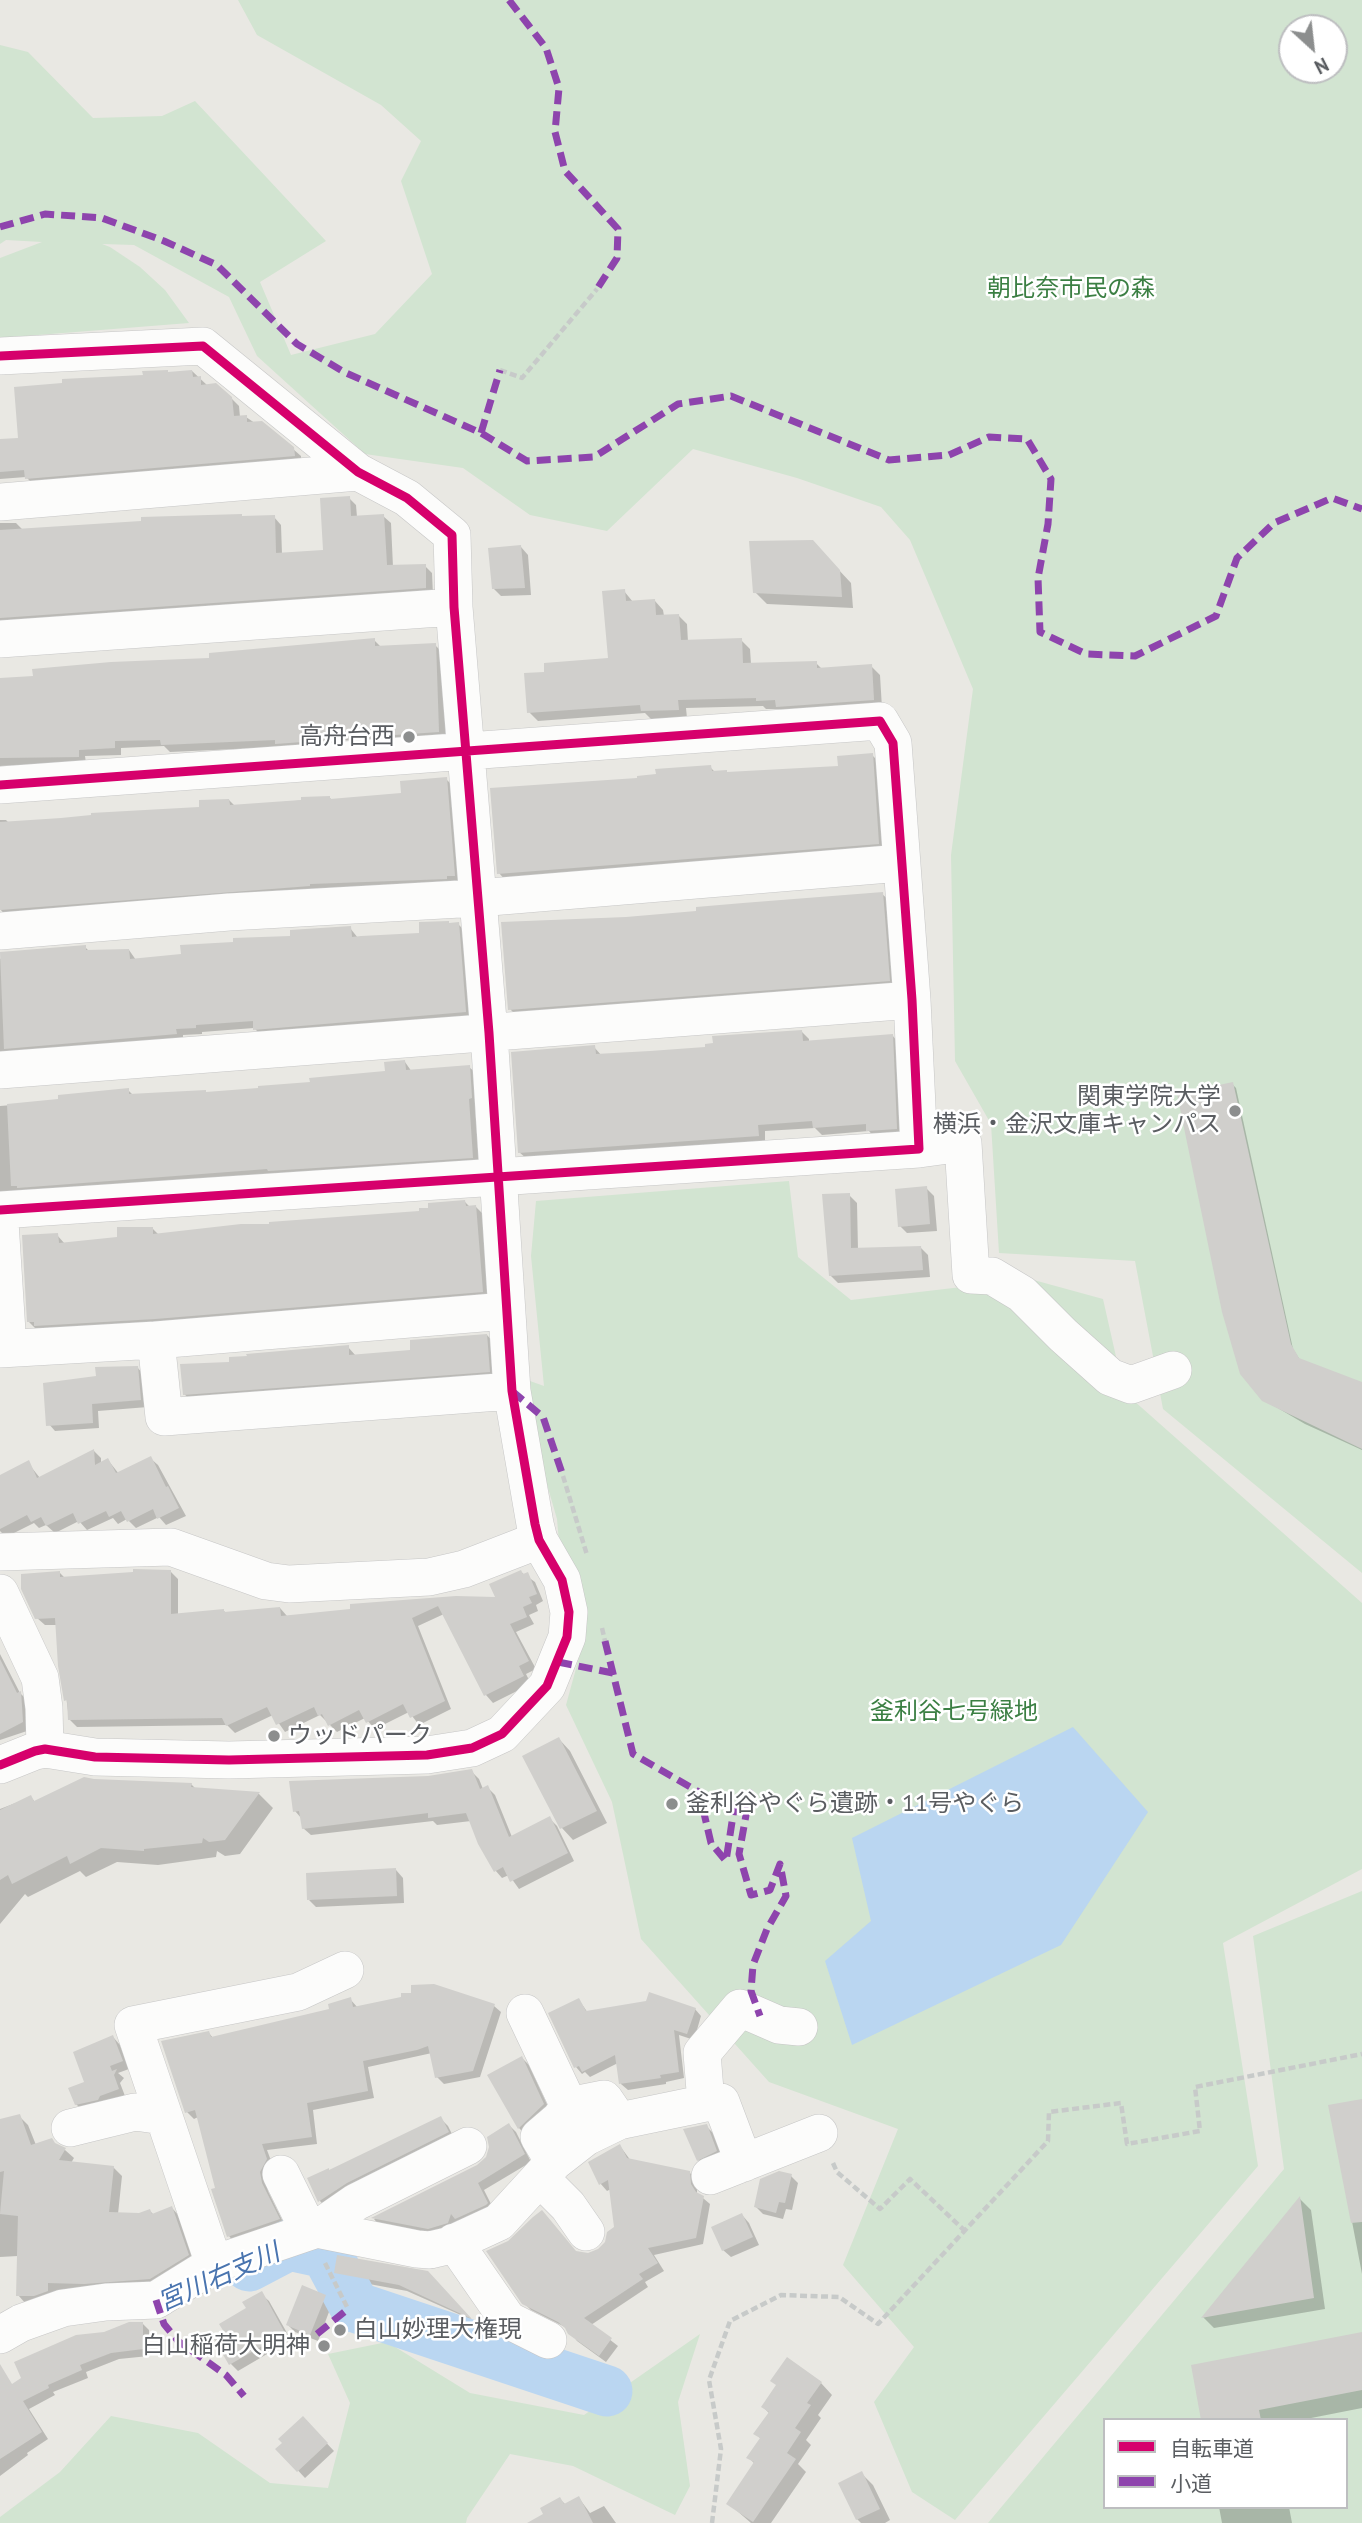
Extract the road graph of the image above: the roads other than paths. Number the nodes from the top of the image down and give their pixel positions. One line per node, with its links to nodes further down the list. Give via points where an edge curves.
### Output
1 (0, 356): 2 (street, via 203,346)
2 (358, 472): 3 (street); 4 (street, via 407,498 452,536)
3 (0, 502)
4 (454, 607): 5 (street); 6 (street)
5 (0, 639)
6 (466, 750): 7 (street); 8 (street, via 880,721 892,743); 9 (street)
7 (0, 785)
8 (901, 863): 9 (street); 11 (street)
9 (478, 898): 10 (street); 12 (street)
10 (0, 931)
11 (912, 1000): 12 (street); 14 (street)
12 (489, 1033): 13 (street); 15 (street)
13 (0, 1070)
14 (919, 1149): 15 (street); 21 (street, via 963,1143 971,1275 992,1276 1021,1294 1110,1377 1131,1385)
15 (498, 1175): 16 (street); 18 (street)
16 (0, 1210)
17 (0, 1222): 20 (street)
18 (506, 1311): 19 (street); 22 (street)
19 (156, 1340): 20 (street); 22 (street, via 164,1417)
20 (4, 1348)
21 (1173, 1370)
22 (512, 1391): 23 (street)
23 (540, 1540): 24 (street, via 429,1577 289,1584 266,1581 171,1547); 26 (street, via 562,1580 569,1612 567,1637 547,1686 527,1710 502,1734 472,1748 427,1755 229,1760 95,1757)
24 (0, 1552)
25 (0, 1593): 26 (street, via 40,1678)
26 (45, 1749): 27 (street)
27 (0, 1766)
28 (345, 1970): 33 (street, via 298,1992 133,2025)
29 (525, 2013): 32 (street)
30 (799, 2027): 31 (street, via 779,2025 740,2008 702,2053)
31 (706, 2104): 34 (street); 38 (street, via 721,2102)
32 (569, 2106): 34 (street, via 604,2099); 39 (street, via 539,2137)
33 (163, 2116): 35 (street, via 135,2112); 45 (street)
34 (619, 2121): 39 (street, via 586,2137)
35 (70, 2128)
36 (819, 2133): 38 (street)
37 (468, 2146): 42 (street)
38 (744, 2163): 41 (street)
39 (547, 2170): 43 (street); 44 (street, via 499,2222)
40 (281, 2174): 42 (street)
41 (710, 2176)
42 (313, 2230): 44 (street, via 430,2250); 45 (street)
43 (586, 2231)
44 (454, 2242): 47 (street, via 508,2320)
45 (214, 2264): 46 (street, via 156,2300 107,2302)
46 (7, 2319)
47 (548, 2340)

